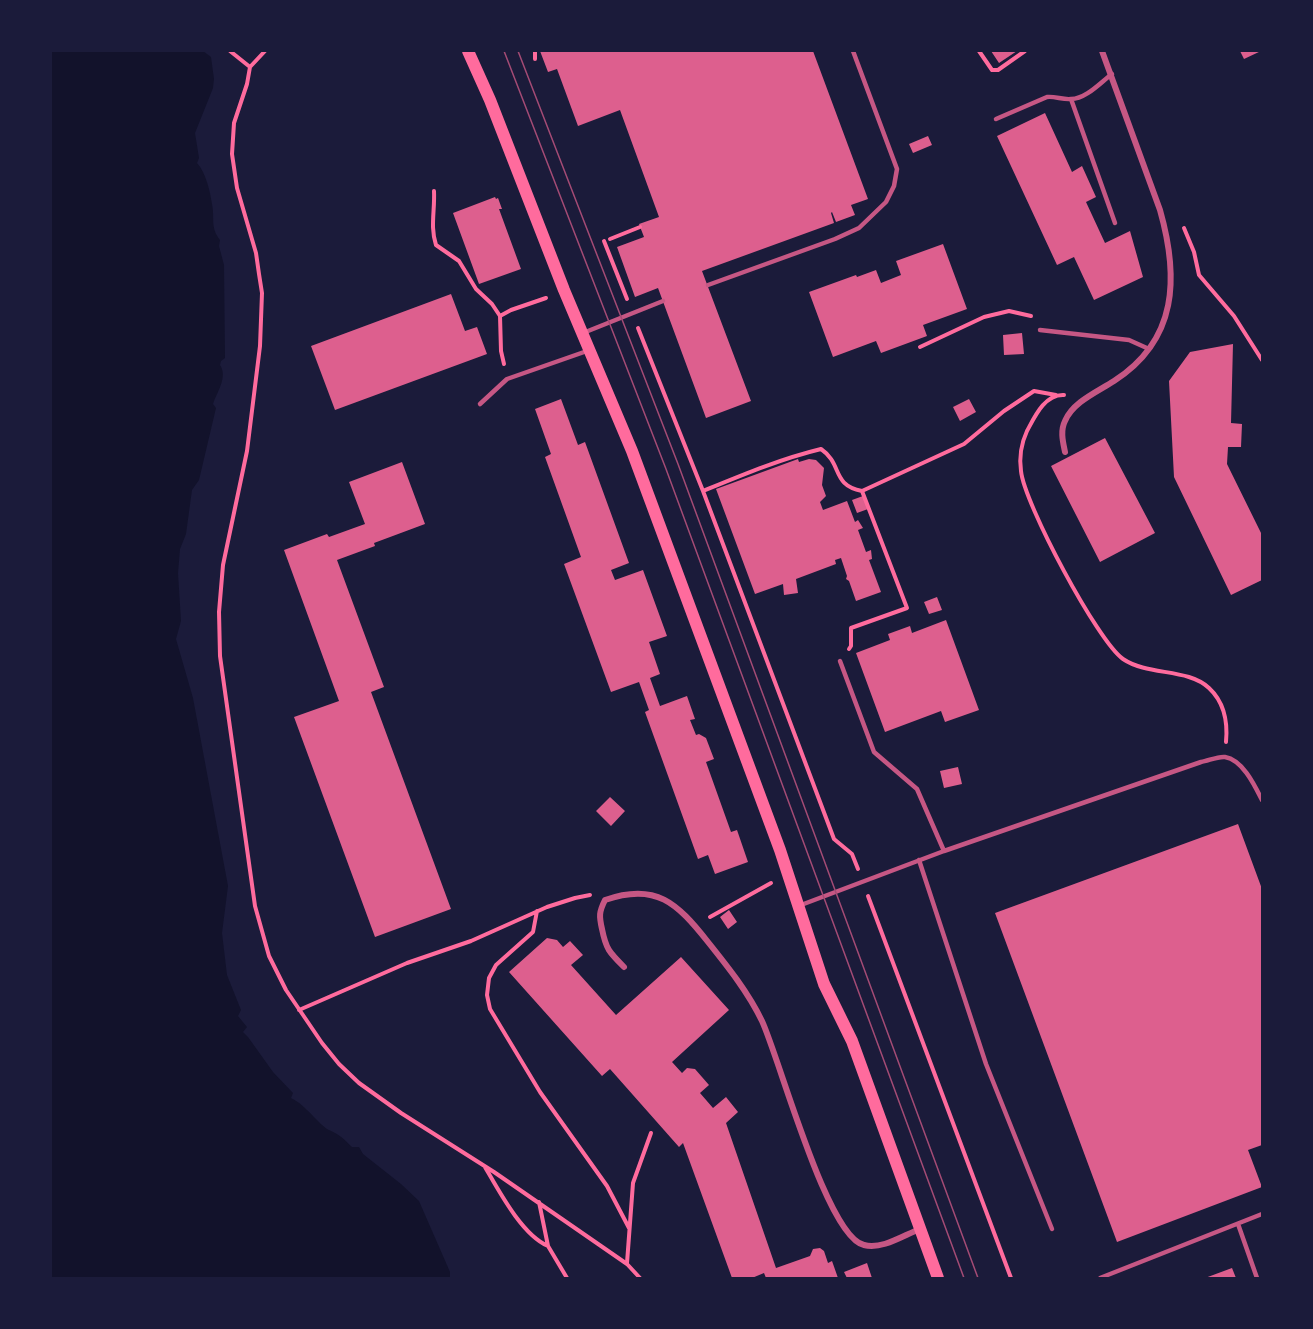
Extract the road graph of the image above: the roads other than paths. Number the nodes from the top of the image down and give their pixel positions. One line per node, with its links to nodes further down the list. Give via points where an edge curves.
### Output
1 (461, 51): 5 (main road)
2 (468, 51): 5 (main road)
3 (853, 51): 10 (lane, via 897,169 886,202 859,228)
4 (1102, 51): 6 (street)
5 (477, 71): 13 (main road)
6 (1112, 74): 7 (lane, via 1084,95); 15 (street, via 1160,210 1170,257 1168,305)
7 (1071, 99): 8 (lane, via 1047,97); 9 (lane)
8 (996, 119)
9 (1115, 223)
10 (708, 285)
11 (663, 301): 13 (lane)
12 (1040, 330): 15 (lane, via 1129,340)
13 (583, 333): 14 (main road)
14 (590, 350): 16 (lane, via 507,379); 22 (main road, via 632,451)
15 (1149, 350): 17 (street, via 1134,366 1074,407 1061,432)
16 (480, 404)
17 (1065, 452)
18 (840, 662): 20 (lane, via 874,752 917,789)
19 (1262, 800): 20 (lane, via 1238,764 1224,757)
20 (944, 850): 21 (lane)
21 (919, 860): 22 (lane); 27 (lane, via 986,1064)
22 (798, 906): 26 (main road, via 824,984 852,1041)
23 (624, 967): 26 (street, via 604,941 599,911 605,900 639,892 666,900 694,926 734,975 762,1020 832,1208 846,1232 864,1245 879,1245)
24 (1262, 1214): 25 (lane)
25 (1238, 1224): 29 (lane); 30 (lane)
26 (921, 1228): 28 (main road)
27 (1052, 1228)
28 (938, 1278)
29 (1100, 1278)
30 (1257, 1278)

